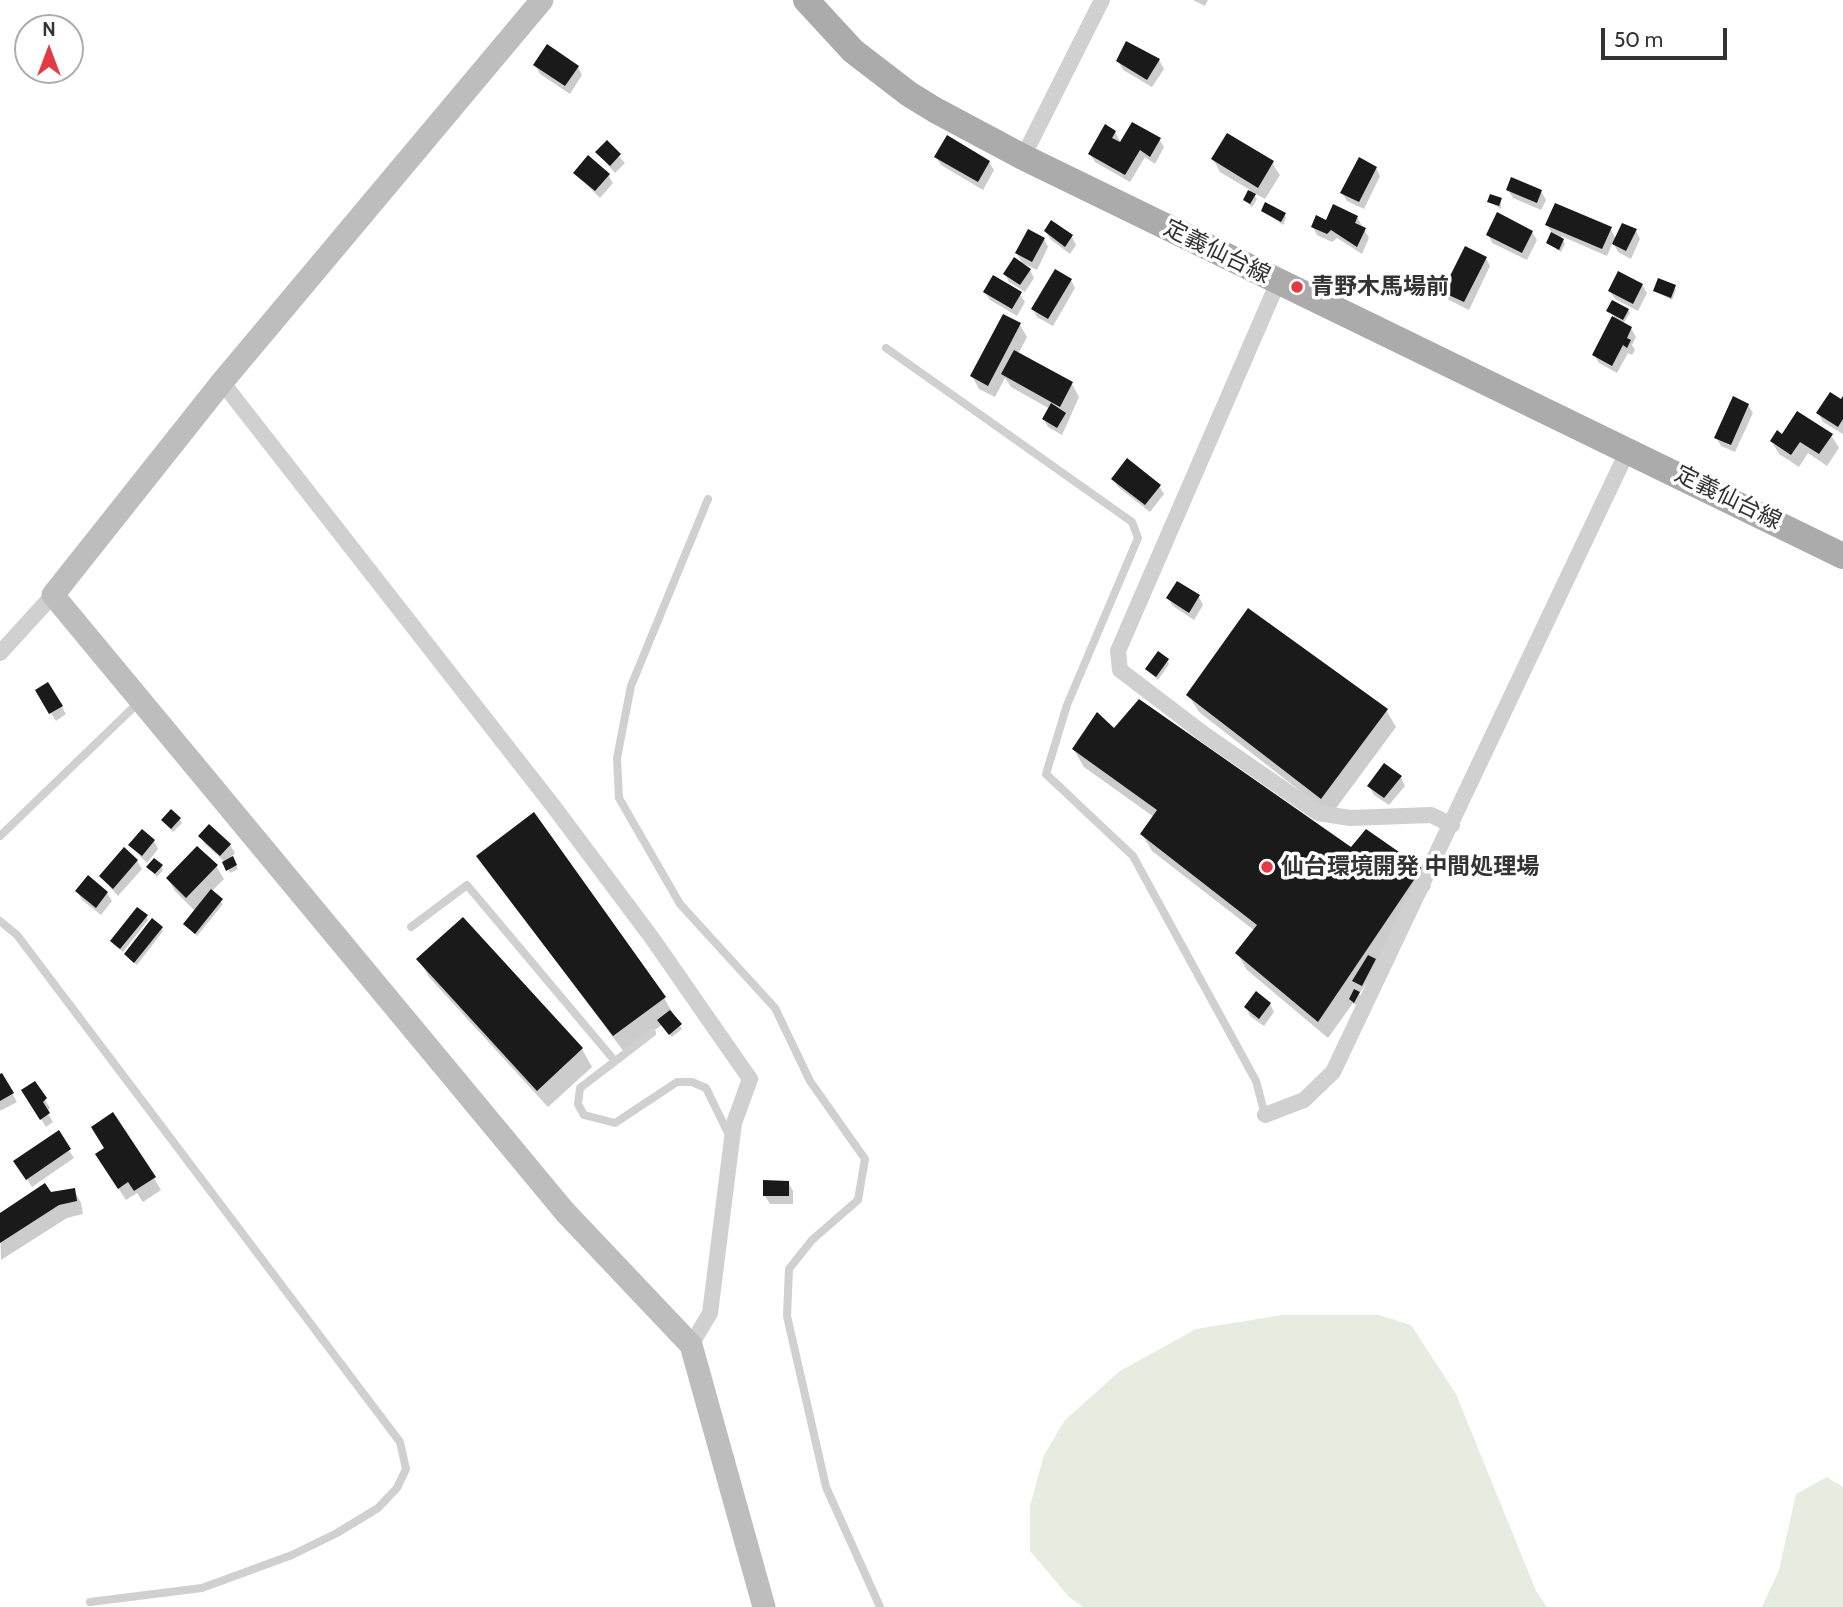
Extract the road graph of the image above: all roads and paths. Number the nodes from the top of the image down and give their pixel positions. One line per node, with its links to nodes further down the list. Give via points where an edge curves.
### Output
1 (542, 0): 7 (street)
2 (806, 0): 4 (main road, 定義仙台線, via 853,51 909,94)
3 (1102, 0): 4 (street)
4 (1023, 157): 5 (main road, 定義仙台線)
5 (1278, 282): 8 (main road, 定義仙台線); 14 (street, via 1118,651 1121,670 1318,813 1350,818 1431,815)
6 (886, 348): 20 (lane, via 1132,522 1138,538 1067,705 1046,775 1133,856 1256,1081)
7 (222, 382): 11 (street); 21 (street, via 554,807 750,1079)
8 (1628, 450): 10 (main road, 定義仙台線); 14 (street)
9 (708, 499): 25 (lane, via 631,686 617,758 619,798 680,904 775,1008 810,1080 865,1159 858,1200 812,1240 789,1269 787,1316 826,1487)
10 (1843, 556)
11 (54, 595): 12 (street); 13 (street)
12 (0, 653)
13 (141, 700): 15 (lane); 22 (street, via 565,1212)
14 (1452, 825): 20 (street, via 1333,1072 1304,1100)
15 (0, 836)
16 (0, 921): 23 (lane, via 17,935 401,1442 406,1469 397,1488 378,1508 292,1555 202,1588)
17 (411, 927): 19 (lane, via 467,886)
18 (652, 1033): 19 (lane)
19 (614, 1060): 21 (lane, via 580,1088 578,1104 584,1115 615,1123 677,1082 692,1082 706,1088)
20 (1265, 1115)
21 (731, 1140): 22 (street, via 710,1313)
22 (691, 1345): 24 (street)
23 (90, 1602)
24 (764, 1607)
25 (880, 1607)

